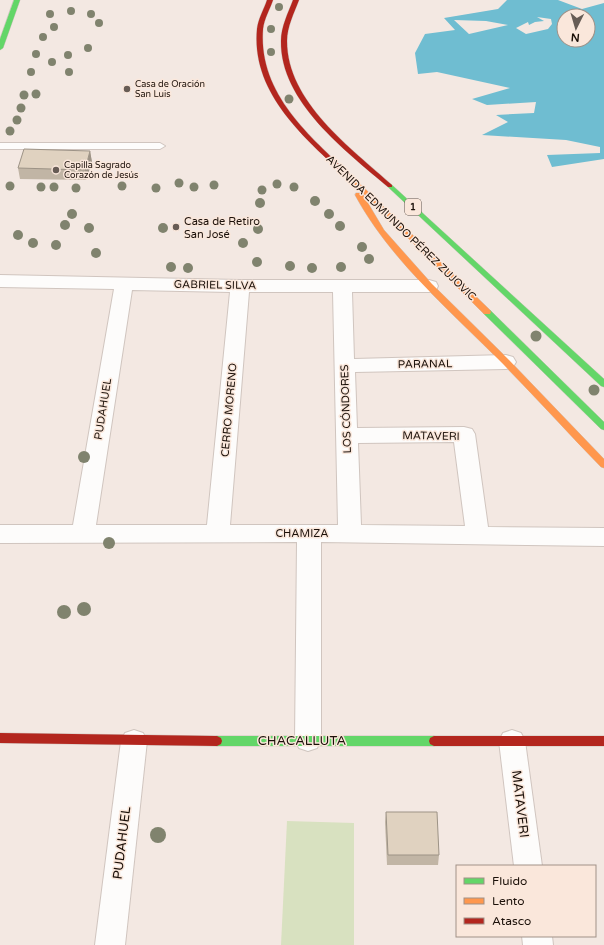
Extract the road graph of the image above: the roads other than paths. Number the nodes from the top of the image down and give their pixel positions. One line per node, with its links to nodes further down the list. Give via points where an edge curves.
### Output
1 (17, 0): 4 (main road)
2 (270, 0): 7 (main road, AVENIDA EDMUNDO PÉREZ ZUJOVIC / 1, via 259,39 261,63 269,86 299,128)
3 (296, 0): 15 (main road, AVENIDA EDMUNDO PÉREZ ZUJOVIC / 1, via 285,26 283,53 296,90 313,112)
4 (0, 48)
5 (0, 146): 6 (lane)
6 (160, 146)
7 (352, 179): 12 (main road, AVENIDA EDMUNDO PÉREZ ZUJOVIC, via 363,206 377,228); 16 (main road, AVENIDA EDMUNDO PÉREZ ZUJOVIC / 1)
8 (0, 282): 9 (street, GABRIEL SILVA)
9 (124, 283): 10 (street, GABRIEL SILVA); 21 (street, PUDAHUEL)
10 (240, 286): 11 (street, GABRIEL SILVA); 22 (street, CERRO MORENO)
11 (342, 286): 12 (street, GABRIEL SILVA); 14 (street, LOS CÓNDORES)
12 (429, 286): 13 (main road, AVENIDA EDMUNDO PÉREZ ZUJOVIC)
13 (506, 362): 14 (street, PARANAL); 18 (main road, AVENIDA EDMUNDO PÉREZ ZUJOVIC)
14 (345, 366): 17 (street, LOS CÓNDORES)
15 (604, 384)
16 (604, 427)
17 (347, 436): 23 (street, LOS CÓNDORES); 24 (street, MATAVERI, via 464,434)
18 (604, 465)
19 (309, 533): 22 (street, CHAMIZA); 23 (street, CHAMIZA); 27 (street)
20 (0, 534): 21 (street, CHAMIZA)
21 (83, 534): 22 (street, CHAMIZA)
22 (218, 534)
23 (350, 534): 24 (street, CHAMIZA)
24 (478, 534): 25 (street, CHAMIZA)
25 (604, 537)
26 (0, 738): 28 (main road, CHACALLUTA)
27 (308, 740): 28 (main road, CHACALLUTA); 29 (main road, CHACALLUTA)
28 (134, 741): 32 (street, PUDAHUEL)
29 (512, 741): 30 (main road, CHACALLUTA); 31 (street, MATAVERI)
30 (604, 741)
31 (528, 865)
32 (110, 945)

